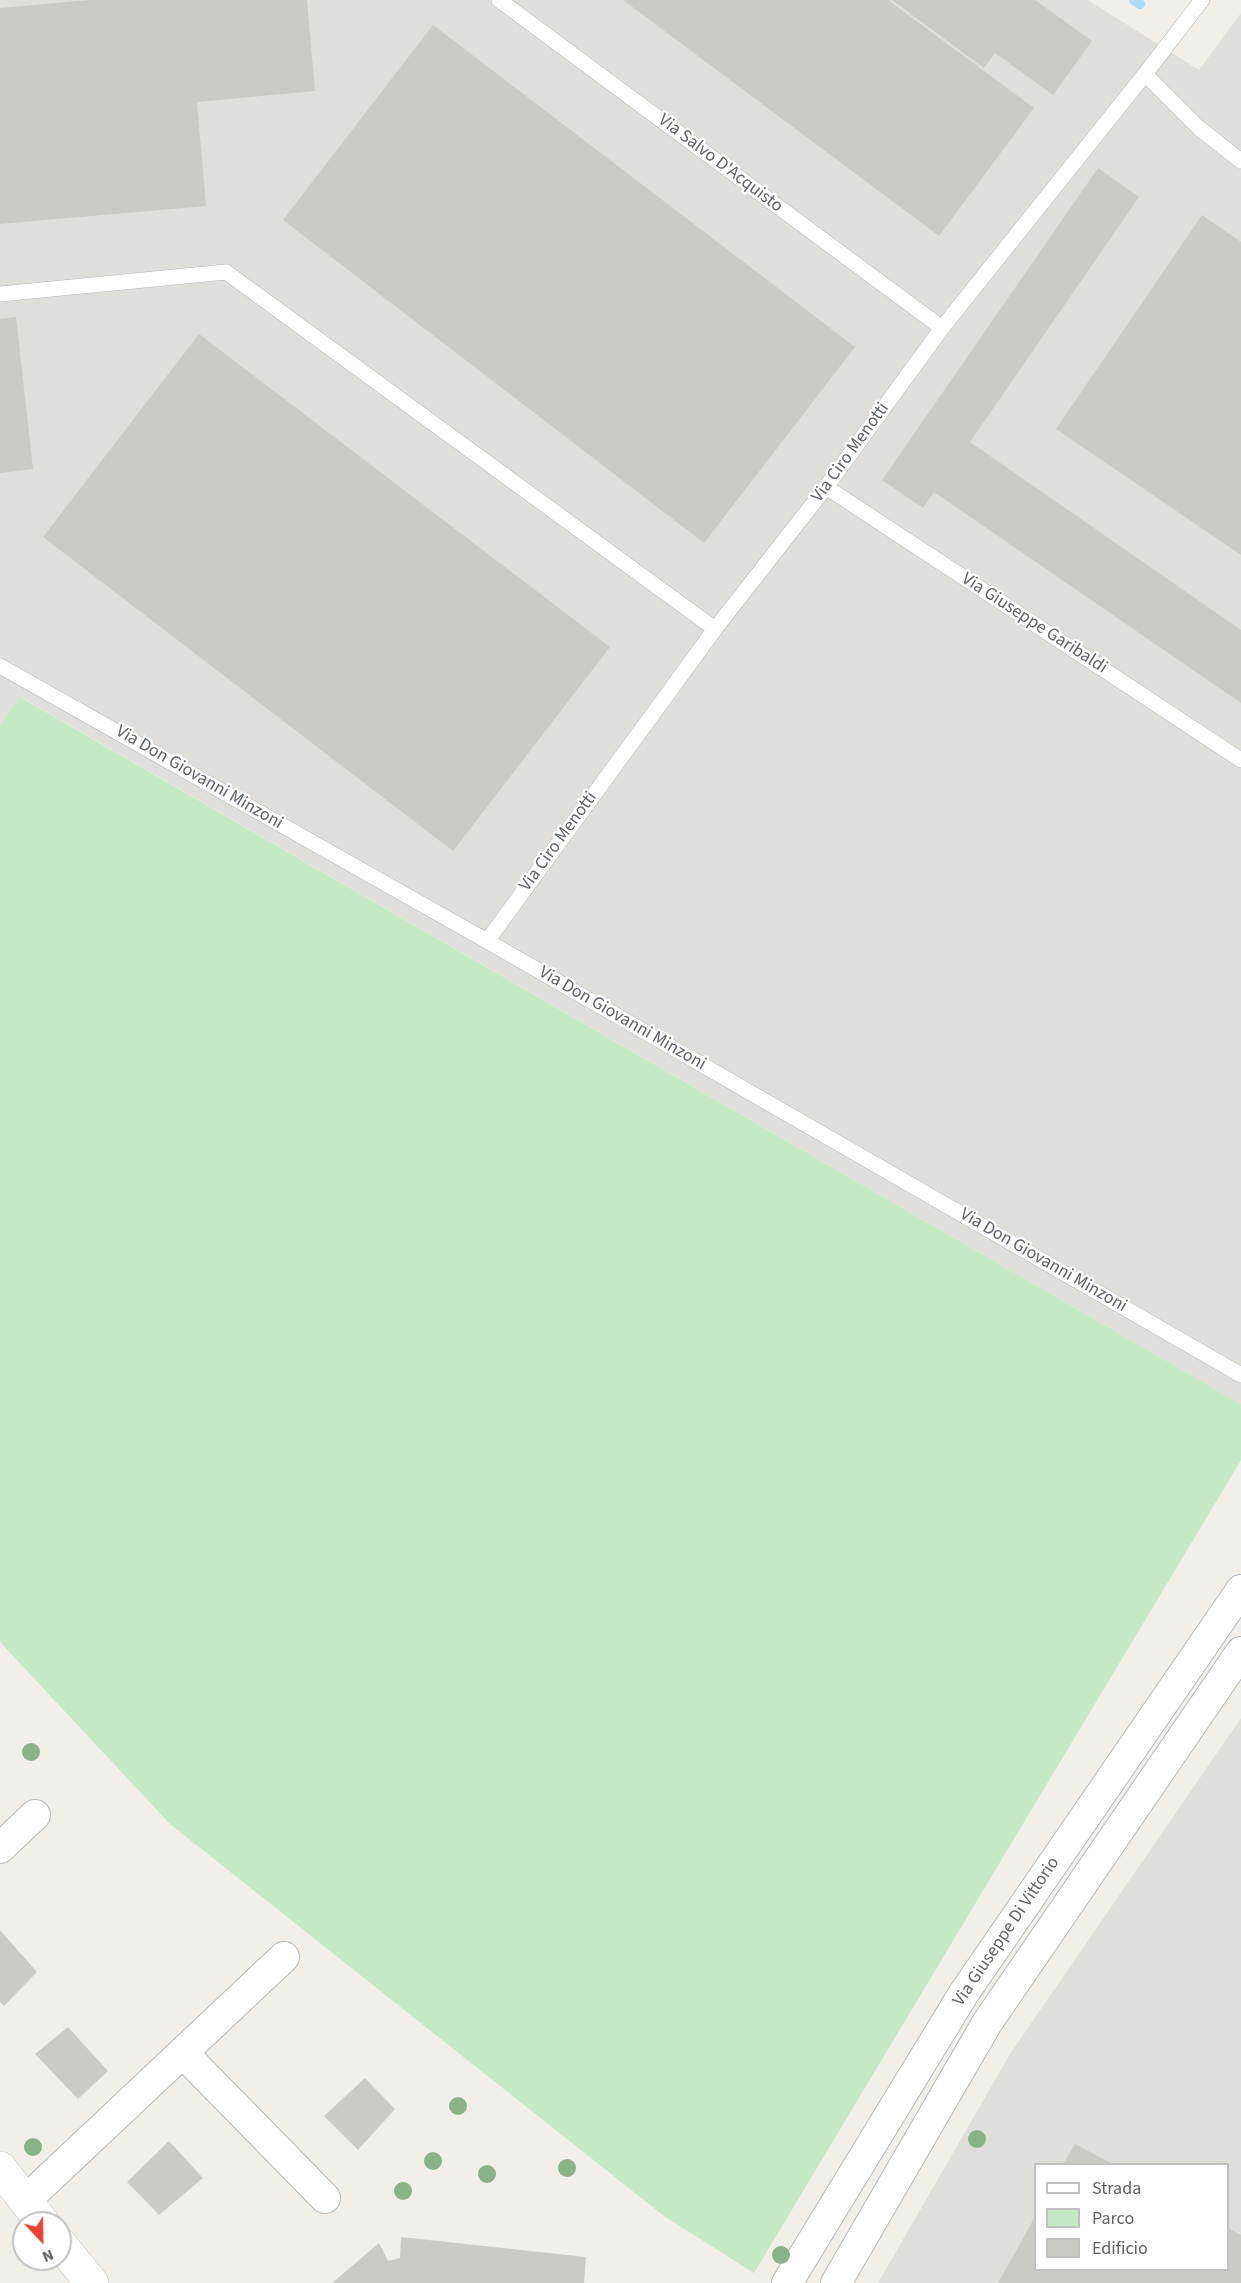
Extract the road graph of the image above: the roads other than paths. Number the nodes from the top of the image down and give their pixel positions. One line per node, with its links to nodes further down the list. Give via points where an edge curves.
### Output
1 (499, 0): 6 (lane, Via Salvo D'Acquisto)
2 (1202, 0): 3 (lane, Via Ciro Menotti)
3 (1145, 74): 4 (lane, via 1199,128); 6 (lane, Via Ciro Menotti)
4 (1241, 160)
5 (0, 294): 8 (lane, via 226,272)
6 (942, 328): 7 (lane, Via Ciro Menotti)
7 (826, 487): 8 (lane, Via Ciro Menotti); 10 (lane, Via Giuseppe Garibaldi)
8 (715, 629): 11 (lane, Via Ciro Menotti)
9 (0, 666): 11 (lane, Via Don Giovanni Minzoni)
10 (1241, 760)
11 (487, 941): 12 (lane, Via Don Giovanni Minzoni)
12 (1241, 1375)
13 (1241, 1590): 24 (street, Via Giuseppe Di Vittorio, via 964,1993)
14 (1241, 1653): 26 (street, Via Giuseppe Di Vittorio, via 987,2023)
15 (35, 1815): 16 (street)
16 (0, 1848)
17 (284, 1957): 18 (street)
18 (183, 2053): 20 (street); 22 (street)
19 (0, 2168): 21 (main road)
20 (326, 2198)
21 (33, 2211)
22 (35, 2211)
23 (72, 2259): 25 (main road)
24 (798, 2280)
25 (92, 2283)
26 (836, 2283)

